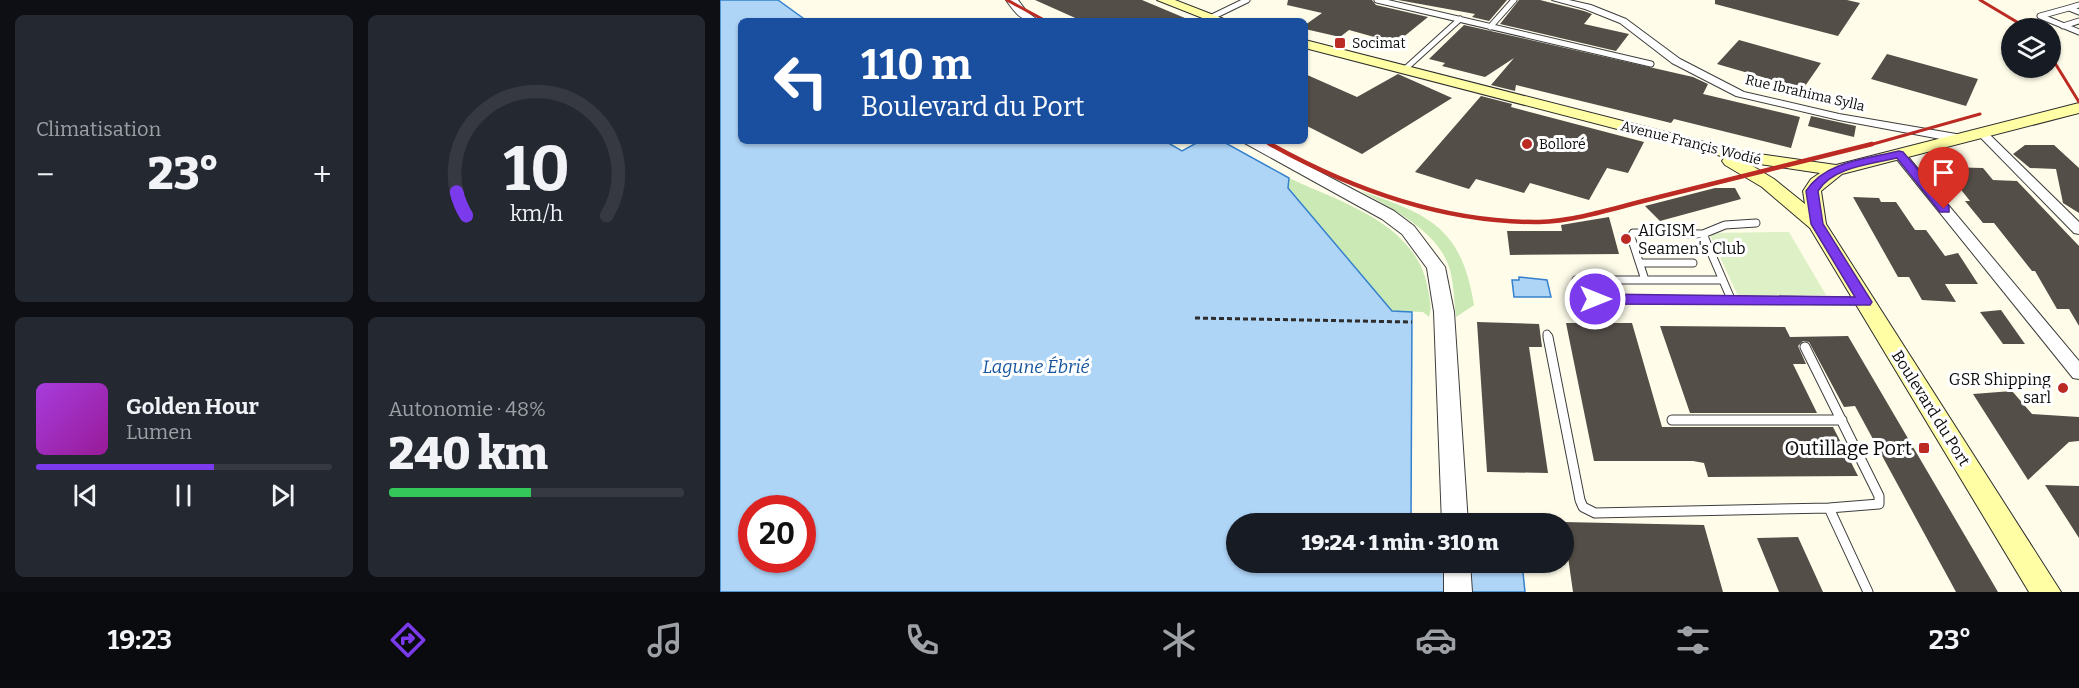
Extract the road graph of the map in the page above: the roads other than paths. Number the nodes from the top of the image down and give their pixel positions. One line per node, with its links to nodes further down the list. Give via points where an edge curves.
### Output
1 (1012, 0): 10 (street)
2 (1163, 0): 11 (main road)
3 (1247, 0): 12 (lane)
4 (1377, 0): 13 (lane)
5 (1514, 0): 16 (lane)
6 (1557, 0): 23 (street, Rue Ibrahima Sylla, via 1615,18 1682,64 1740,94)
7 (2079, 5): 8 (lane)
8 (2069, 8): 9 (lane); 15 (lane, via 2040,16)
9 (2079, 12)
10 (1028, 18)
11 (1213, 18)
12 (1218, 18)
13 (1460, 19): 16 (lane); 20 (lane)
14 (2079, 21): 15 (lane)
15 (2063, 26): 17 (lane)
16 (1490, 27): 19 (lane)
17 (2079, 32)
18 (1308, 45): 20 (main road, Avenue Françis Wodié)
19 (1651, 64)
20 (1405, 69): 25 (main road, Avenue Françis Wodié)
21 (2079, 109): 22 (main road, Avenue Françis Wodié)
22 (1983, 134): 23 (main road, Avenue Françis Wodié); 31 (street)
23 (1962, 139): 26 (main road, Avenue Françis Wodié)
24 (1255, 144): 47 (street, via 1388,215 1408,230 1436,267 1444,312)
25 (1701, 146): 27 (main road, Avenue Françis Wodié, via 1764,161); 28 (main road, Boulevard du Port, via 1754,173)
26 (1899, 154): 27 (main road, Avenue Françis Wodié); 43 (street)
27 (1836, 170): 28 (main road, via 1818,172 1802,181 1797,191); 30 (main road, Boulevard du Port, via 1812,191)
28 (1799, 208): 30 (main road, Boulevard du Port)
29 (1756, 223): 32 (lane, via 1725,225)
30 (1817, 224): 40 (main road, Boulevard du Port)
31 (2079, 230)
32 (1703, 234): 33 (lane, via 1633,233); 37 (lane)
33 (1640, 262): 34 (lane); 36 (lane)
34 (1693, 263)
35 (1576, 280): 36 (lane)
36 (1645, 280): 37 (lane)
37 (1723, 280): 39 (lane)
38 (1595, 299): 39 (lane)
39 (1731, 299): 40 (lane)
40 (1865, 302): 51 (main road, Boulevard du Port)
41 (1547, 334): 46 (lane, via 1583,507 1595,513)
42 (1805, 347): 45 (lane)
43 (2079, 373)
44 (1672, 420): 45 (lane)
45 (1842, 420): 46 (lane, via 1879,496 1879,504)
46 (1829, 508): 50 (lane)
47 (1454, 513)
48 (1457, 573): 49 (street)
49 (1458, 592)
50 (1868, 592)
51 (2046, 592)

